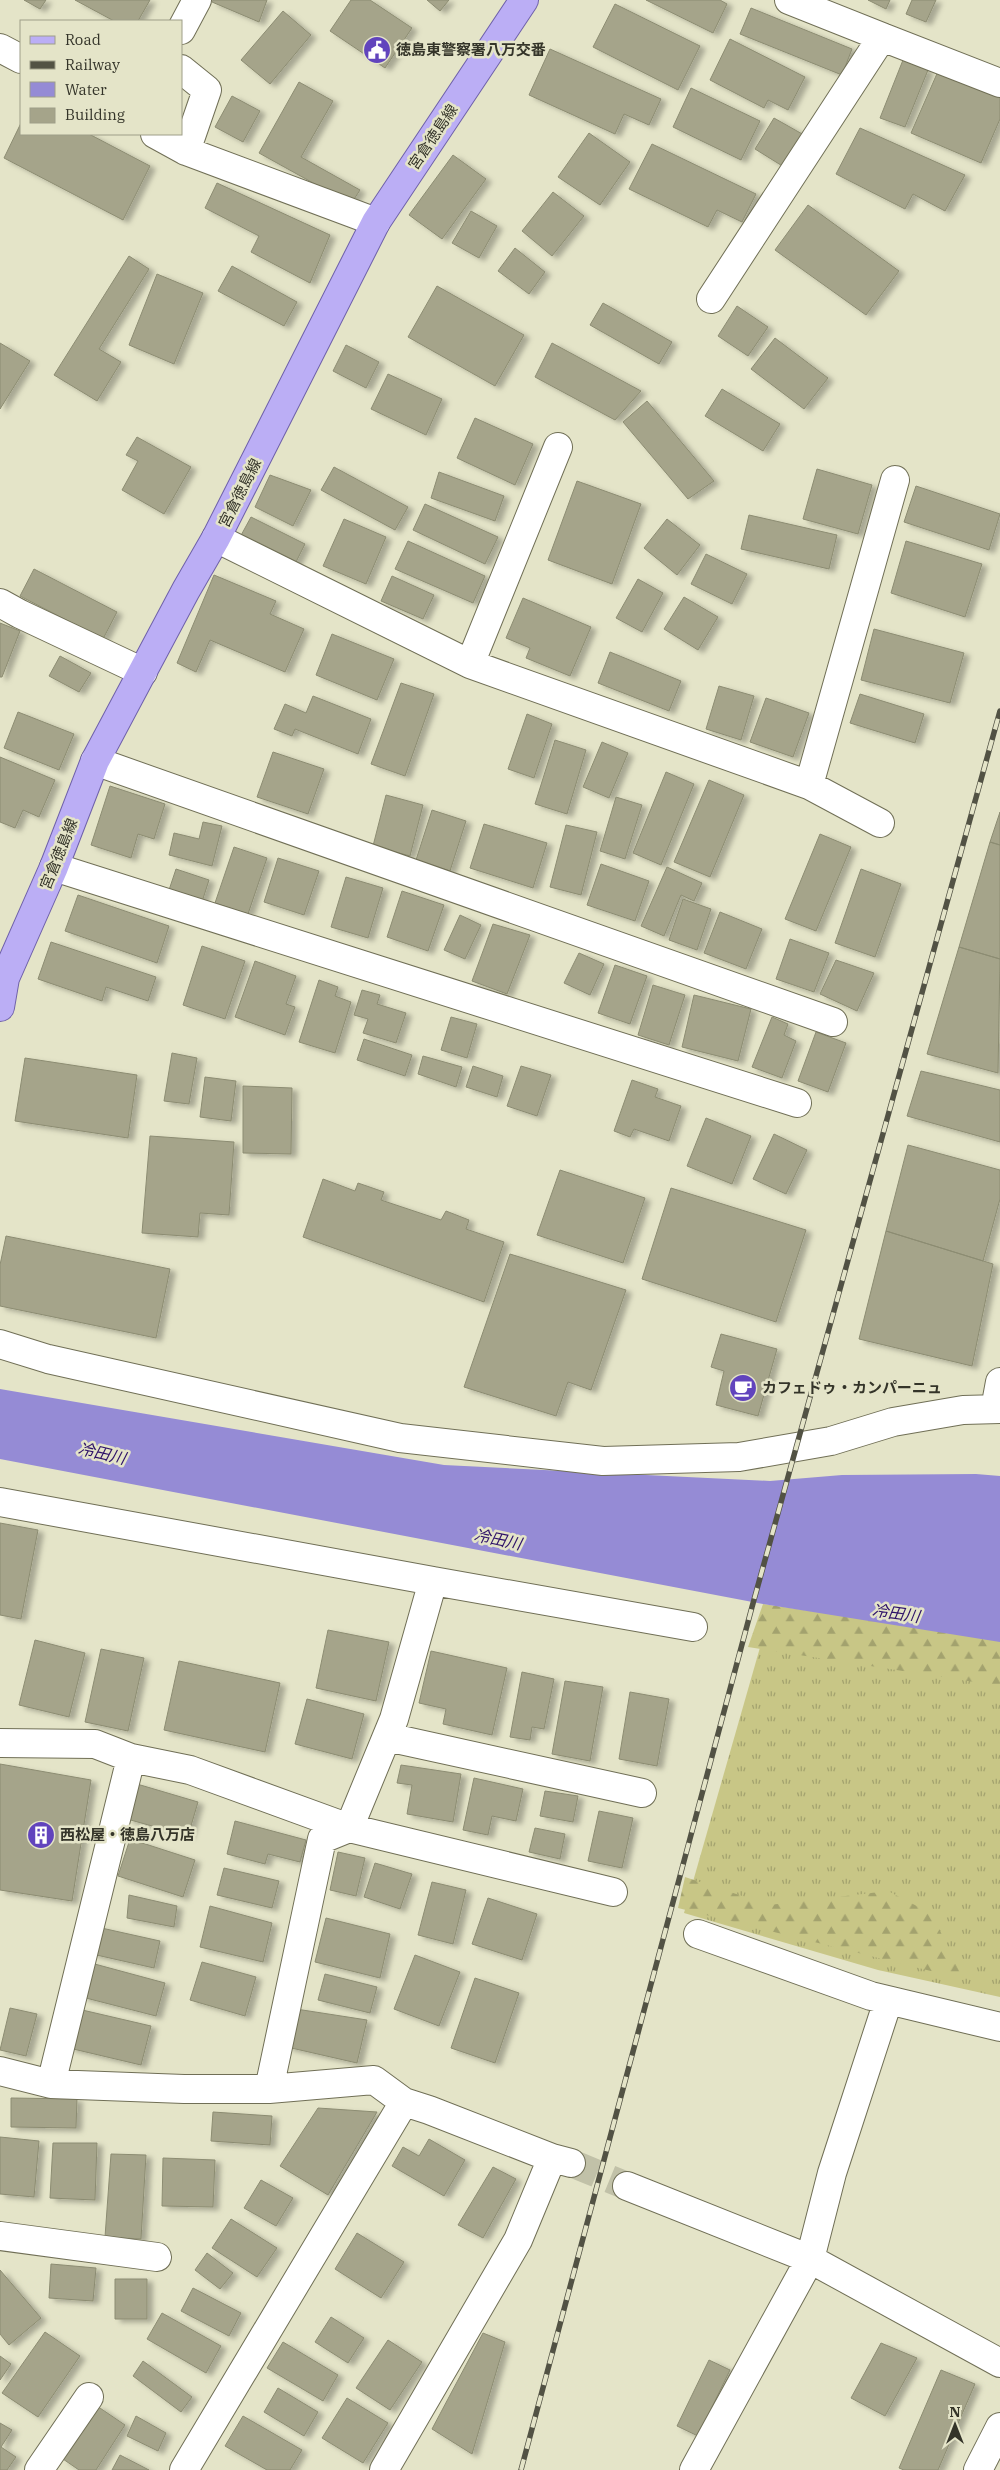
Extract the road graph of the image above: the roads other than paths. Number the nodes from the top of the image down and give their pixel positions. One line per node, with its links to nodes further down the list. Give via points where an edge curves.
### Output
1 (197, 0): 4 (street)
2 (524, 0): 12 (main road, 宮倉徳島線)
3 (789, 0): 5 (street)
4 (182, 28)
5 (882, 38): 9 (street); 13 (street)
6 (0, 48): 7 (street)
7 (20, 58)
8 (182, 70): 11 (street, via 207,90)
9 (1000, 82)
10 (158, 135): 11 (street)
11 (186, 151): 12 (street)
12 (376, 222): 16 (main road, 宮倉徳島線)
13 (711, 298)
14 (558, 447): 18 (street)
15 (895, 480): 21 (street)
16 (216, 538): 18 (street); 19 (main road, 宮倉徳島線)
17 (0, 603): 19 (street)
18 (470, 664): 21 (street)
19 (143, 672): 20 (main road, 宮倉徳島線)
20 (95, 761): 23 (main road, 宮倉徳島線); 26 (street)
21 (809, 785): 22 (street)
22 (880, 822)
23 (54, 868): 24 (main road, 宮倉徳島線); 27 (street)
24 (2, 978): 25 (main road, 宮倉徳島線)
25 (0, 1007)
26 (833, 1022)
27 (797, 1103)
28 (0, 1344): 30 (street, via 48,1359 400,1438 603,1460 739,1457 831,1441 893,1422 963,1410)
29 (1000, 1382): 30 (street)
30 (997, 1409)
31 (0, 1502): 32 (street)
32 (433, 1581): 33 (street); 34 (street)
33 (693, 1626)
34 (387, 1736): 37 (street); 38 (street)
35 (0, 1743): 36 (street, via 95,1744)
36 (131, 1758): 38 (street, via 190,1770); 44 (street)
37 (642, 1793)
38 (349, 1828): 39 (street); 45 (street, via 322,1839)
39 (613, 1892)
40 (698, 1934): 41 (street)
41 (888, 2001): 42 (street); 50 (street, via 832,2173)
42 (1000, 2027)
43 (0, 2071): 44 (street)
44 (51, 2084): 45 (street)
45 (268, 2089): 46 (street, via 374,2080)
46 (404, 2102): 55 (street); 56 (street, via 562,2160)
47 (627, 2186): 50 (street)
48 (0, 2236): 49 (street)
49 (157, 2257)
50 (810, 2259): 51 (street); 57 (street)
51 (1000, 2363)
52 (89, 2397): 54 (street)
53 (1000, 2427): 58 (street)
54 (39, 2470)
55 (184, 2470)
56 (384, 2470)
57 (694, 2470)
58 (978, 2470)

